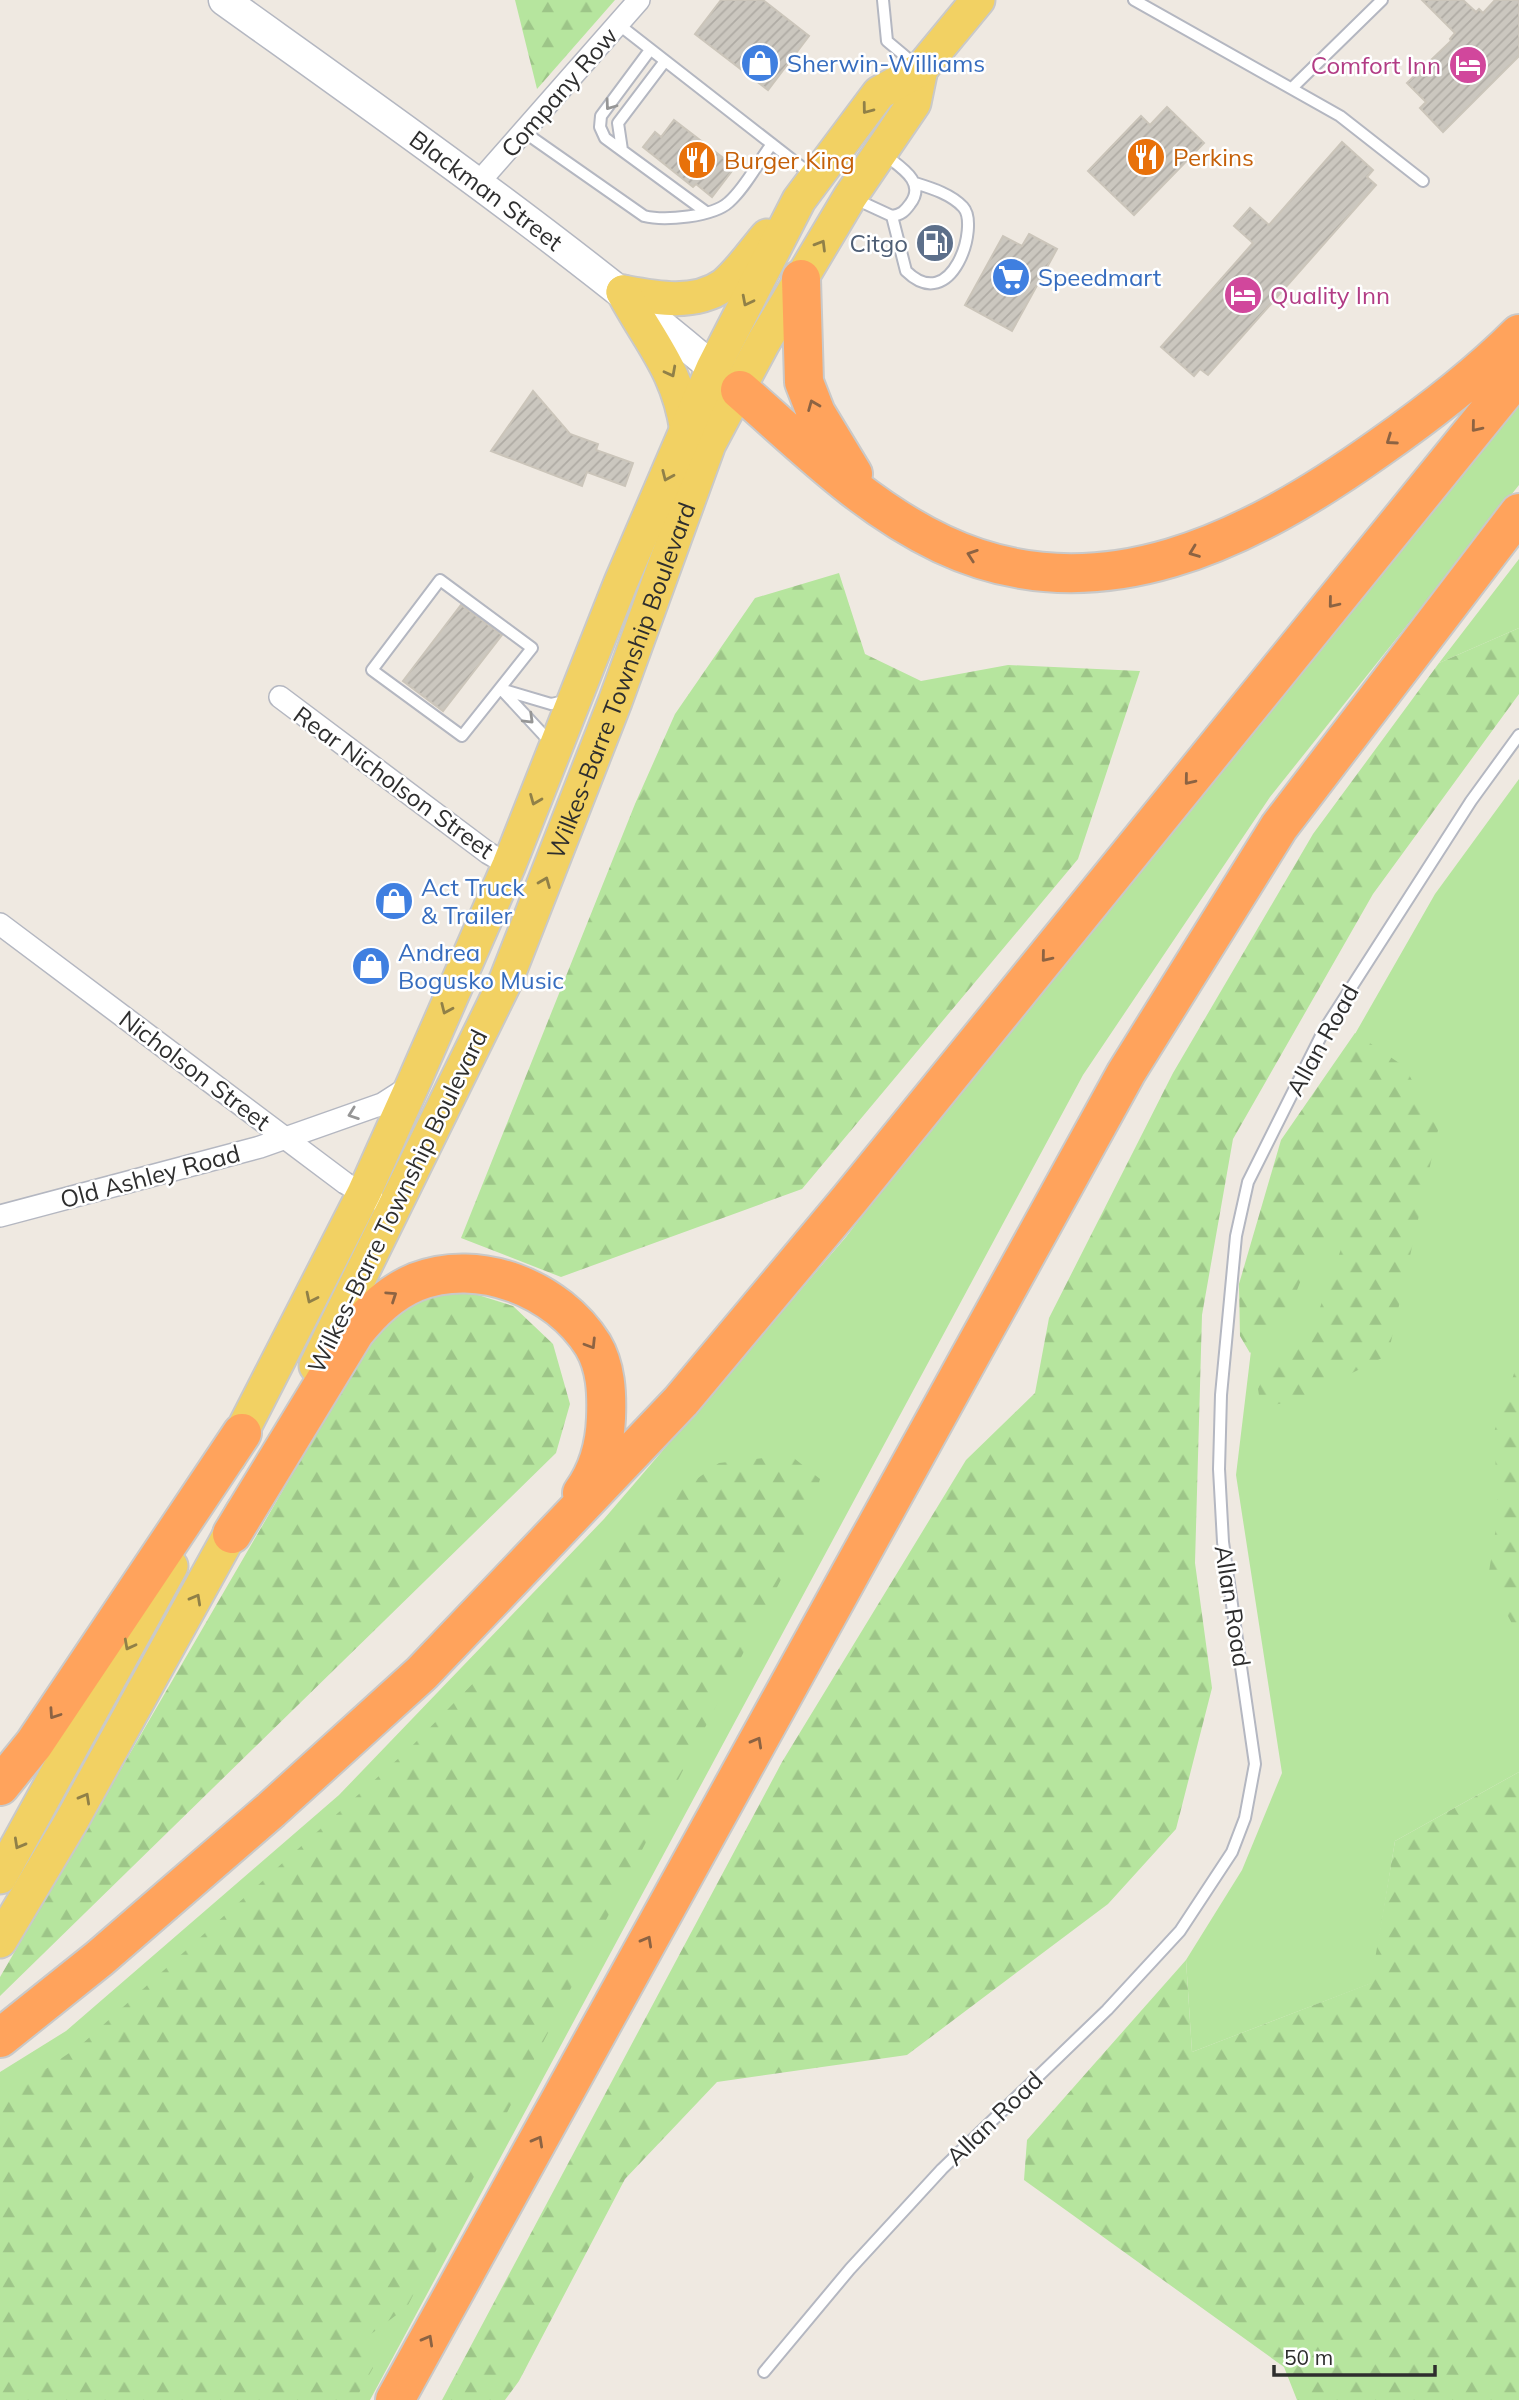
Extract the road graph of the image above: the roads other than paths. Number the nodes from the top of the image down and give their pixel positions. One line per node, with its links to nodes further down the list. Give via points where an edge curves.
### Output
1 (224, 0): 17 (main road, Blackman Street)
2 (639, 0): 7 (street, Company Row)
3 (883, 0): 10 (lane, via 887,41)
4 (978, 0): 10 (main road, Wilkes-Barre Township Boulevard)
5 (1134, 0): 11 (lane)
6 (1381, 0): 11 (lane)
7 (618, 24): 8 (lane); 12 (street, Company Row)
8 (650, 50): 9 (lane); 14 (lane, one-way to 14, via 601,116 605,138)
9 (664, 61): 13 (lane); 14 (lane, via 618,123)
10 (921, 69): 15 (main road, Wilkes-Barre Township Boulevard, via 914,103); 19 (main road, Wilkes-Barre Township Boulevard, one-way to 19, via 879,93)
11 (1292, 88): 16 (lane, via 1340,116)
12 (524, 132): 17 (street, Company Row); 21 (lane, via 644,216 660,220)
13 (772, 144): 19 (lane); 21 (lane, via 728,204)
14 (622, 150): 21 (lane)
15 (880, 152): 18 (lane); 20 (main road, Wilkes-Barre Township Boulevard)
16 (1423, 181)
17 (478, 182): 24 (main road, Blackman Street)
18 (915, 183): 22 (lane, via 915,197 904,212); 22 (lane, via 937,190 968,215 968,236 947,279 928,284 906,271)
19 (807, 189): 24 (main road, via 724,285 678,299); 27 (main road, Wilkes-Barre Township Boulevard, one-way to 27)
20 (850, 197): 22 (lane); 23 (main road, Wilkes-Barre Township Boulevard, one-way to 20)
21 (706, 212)
22 (892, 216)
23 (801, 279): 27 (main road, Wilkes-Barre Township Boulevard); 29 (highway, one-way to 23, via 816,413 804,382)
24 (623, 292): 27 (main road, Blackman Street); 28 (main road, one-way to 28, via 675,379)
25 (1519, 334): 29 (highway, one-way to 29, via 1481,372 1334,480 1226,540 1148,566 1065,574 1011,568 944,545)
26 (1519, 374): 45 (highway, one-way to 45, via 849,1200 681,1401)
27 (726, 379): 28 (main road, Wilkes-Barre Township Boulevard); 29 (highway); 41 (main road, Wilkes-Barre Township Boulevard, one-way to 27, via 506,980 615,702 709,444)
28 (687, 431): 33 (main road, Wilkes-Barre Township Boulevard, one-way to 33)
29 (873, 506)
30 (1519, 513): 51 (highway, one-way to 30, via 1126,1073 1279,827)
31 (501, 689): 31 (lane, via 532,648 440,580 372,670 461,736); 33 (lane, via 551,704); 35 (lane, one-way to 35)
32 (280, 697): 36 (street, Rear Nicholson Street)
33 (576, 698): 35 (main road, Wilkes-Barre Township Boulevard)
34 (1519, 735): 50 (lane, Allan Road, via 1471,801 1324,1030 1248,1182 1236,1236 1221,1408 1223,1542 1255,1764 1245,1818 1232,1852 1180,1931 1107,2010 942,2169)
35 (555, 750): 36 (main road, Wilkes-Barre Township Boulevard, one-way to 36)
36 (509, 865): 38 (main road, Wilkes-Barre Township Boulevard, one-way to 38)
37 (0, 924): 39 (street, Nicholson Street)
38 (413, 1084): 39 (street, Old Ashley Road, one-way to 39, via 382,1104); 40 (main road, Wilkes-Barre Township Boulevard)
39 (284, 1137): 40 (street, Nicholson Street); 42 (street, Old Ashley Road)
40 (363, 1193): 41 (street, Nicholson Street); 43 (main road, Wilkes-Barre Township Boulevard, one-way to 43)
41 (394, 1211): 44 (main road, Wilkes-Barre Township Boulevard)
42 (0, 1216)
43 (242, 1433): 46 (highway, one-way to 46, via 34,1744); 47 (main road, Wilkes-Barre Township Boulevard, one-way to 47)
44 (232, 1534): 45 (highway, one-way to 45, via 372,1311 417,1282 470,1274 519,1284 542,1296 578,1325 603,1368 605,1438 598,1460 585,1488); 48 (main road, Wilkes-Barre Township Boulevard, one-way to 44)
45 (535, 1554): 49 (highway, via 422,1673 282,1801)
46 (0, 1786)
47 (0, 1877)
48 (0, 1941)
49 (0, 2038)
50 (764, 2372)
51 (395, 2400)

